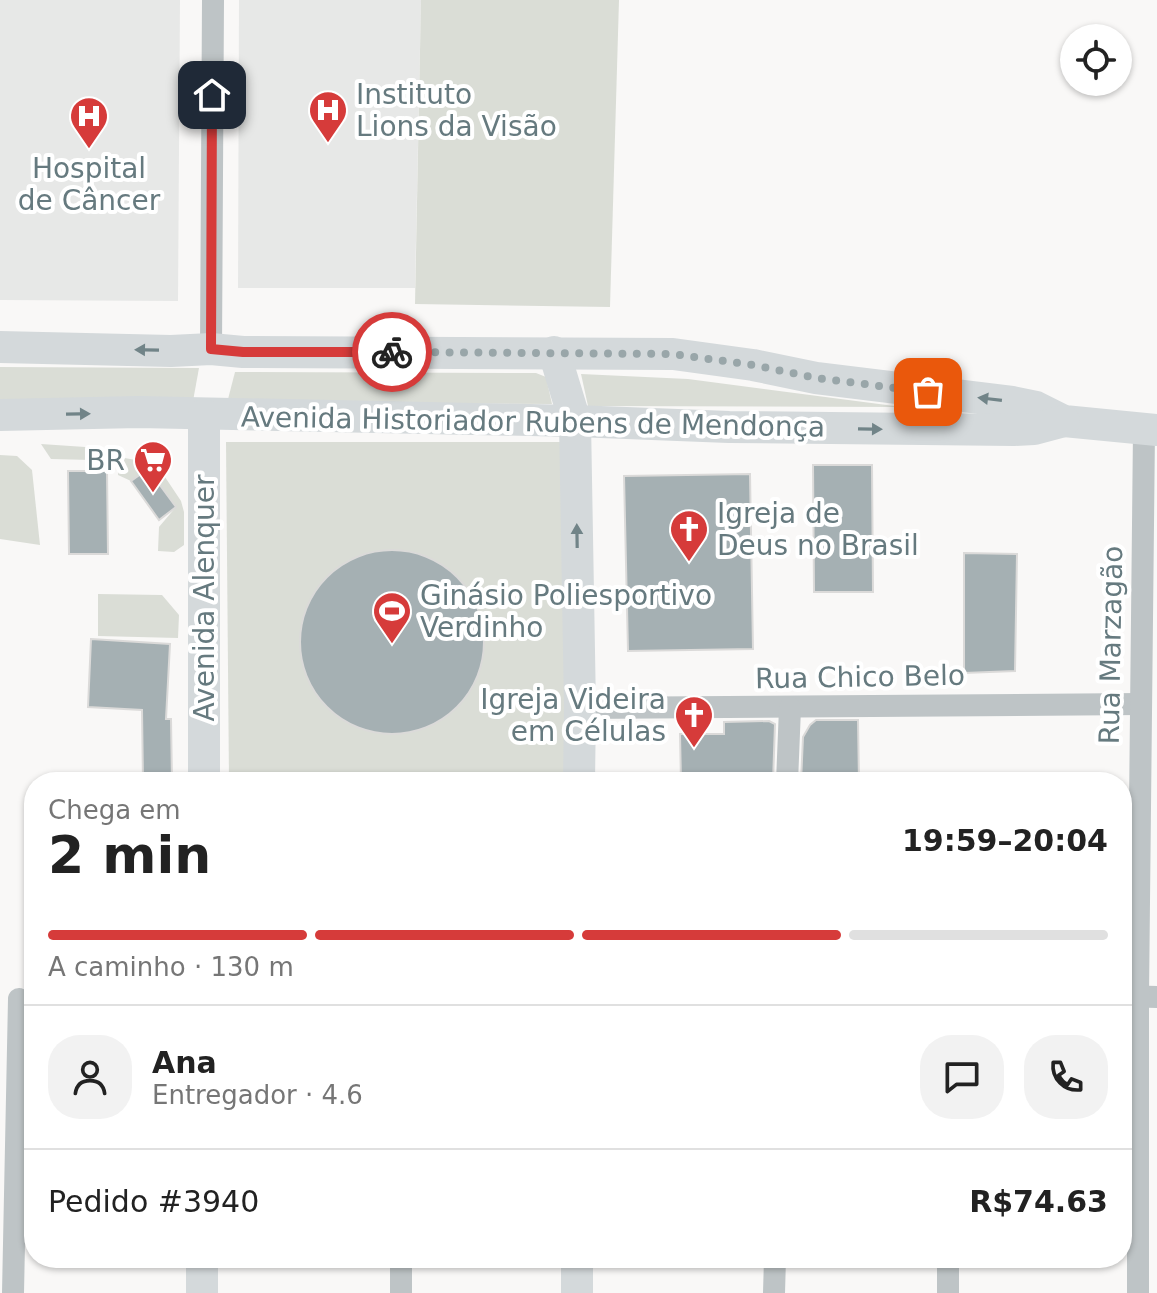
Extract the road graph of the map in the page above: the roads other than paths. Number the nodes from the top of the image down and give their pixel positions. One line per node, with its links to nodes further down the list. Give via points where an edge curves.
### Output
1 (213, 0): 3 (street)
2 (0, 347): 3 (main road, Avenida Historiador Rubens de Mendonça, one-way to 2)
3 (211, 349): 4 (main road, Avenida Historiador Rubens de Mendonça)
4 (554, 352): 5 (main road, Avenida Historiador Rubens de Mendonça, via 673,354); 8 (main road)
5 (816, 378): 9 (main road, Avenida Historiador Rubens de Mendonça, one-way to 5, via 1012,402); 10 (main road, via 812,397)
6 (0, 415): 7 (main road, Avenida Historiador Rubens de Mendonça, one-way to 7)
7 (204, 415): 8 (main road, Avenida Historiador Rubens de Mendonça); 15 (main road, Avenida Alenquer)
8 (575, 421): 10 (main road, Avenida Historiador Rubens de Mendonça); 13 (main road, one-way to 8)
9 (1064, 421): 10 (main road, Avenida Historiador Rubens de Mendonça, one-way to 9, via 1014,430); 11 (main road, Avenida Historiador Rubens de Mendonça)
10 (791, 428)
11 (1150, 430): 12 (street, Rua Marzagão)
12 (1141, 704): 14 (street, Rua Chico Belo); 18 (street, Rua Marzagão)
13 (580, 708): 14 (street, Rua Chico Belo); 16 (main road)
14 (790, 708): 17 (street)
15 (204, 772)
16 (579, 772)
17 (787, 772)
18 (1139, 996): 31 (street, Rua Marzagão)
19 (18, 999): 25 (street)
20 (202, 1268): 26 (main road)
21 (401, 1268): 27 (street)
22 (577, 1268): 28 (main road)
23 (775, 1268): 29 (street)
24 (948, 1268): 30 (street)
25 (13, 1293)
26 (202, 1293)
27 (401, 1293)
28 (577, 1293)
29 (774, 1293)
30 (948, 1293)
31 (1138, 1293)

